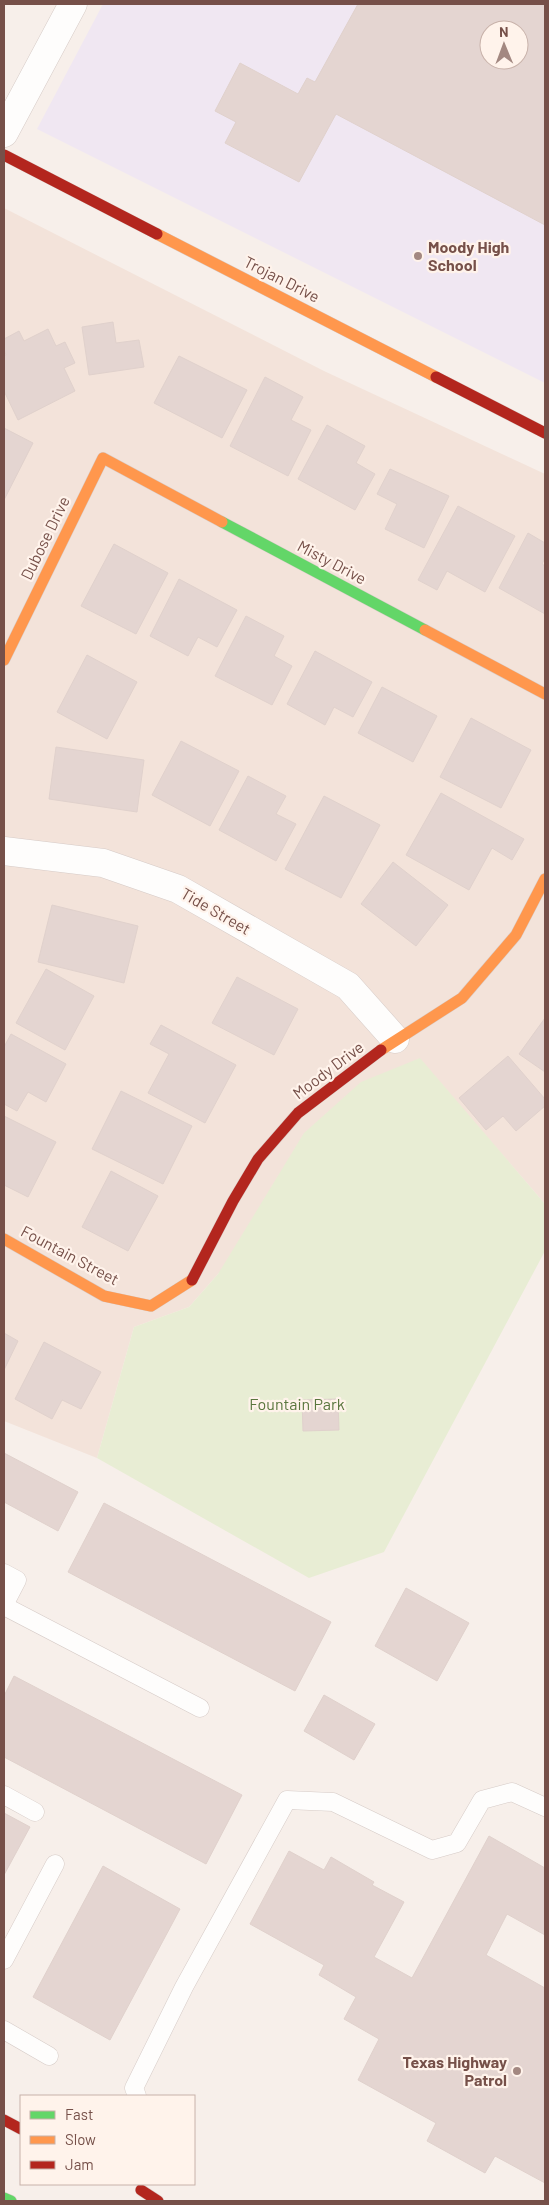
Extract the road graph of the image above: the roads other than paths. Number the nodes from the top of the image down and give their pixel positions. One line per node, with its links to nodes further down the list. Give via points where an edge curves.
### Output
1 (72, 4): 2 (street)
2 (4, 133)
3 (4, 154): 4 (main road, Trojan Drive)
4 (545, 433)
5 (103, 458): 6 (main road, Dubose Drive); 7 (main road, Misty Drive)
6 (4, 660)
7 (545, 694)
8 (4, 851): 10 (street, Tide Street, via 103,863 178,888 348,986)
9 (545, 879): 10 (main road, Moody Drive, via 516,934 462,998)
10 (395, 1039): 12 (main road, Moody Drive, via 298,1113 258,1159 194,1279)
11 (4, 1239): 12 (main road, Fountain Street, via 104,1296)
12 (151, 1306)
13 (4, 1573): 14 (lane, via 17,1580)
14 (4, 1606): 15 (lane)
15 (200, 1708)
16 (4, 1795): 18 (lane)
17 (545, 1807): 23 (lane, via 512,1792 482,1800 457,1843 432,1850 333,1802 287,1800 184,1987 134,2088)
18 (35, 1812)
19 (55, 1864): 20 (lane)
20 (4, 1960)
21 (4, 2030): 22 (lane)
22 (49, 2056)
23 (137, 2095)
24 (4, 2120): 25 (main road)
25 (20, 2128)
26 (134, 2187): 29 (main road); 30 (main road)
27 (4, 2198): 28 (main road)
28 (11, 2201)
29 (158, 2201)
30 (162, 2201)

